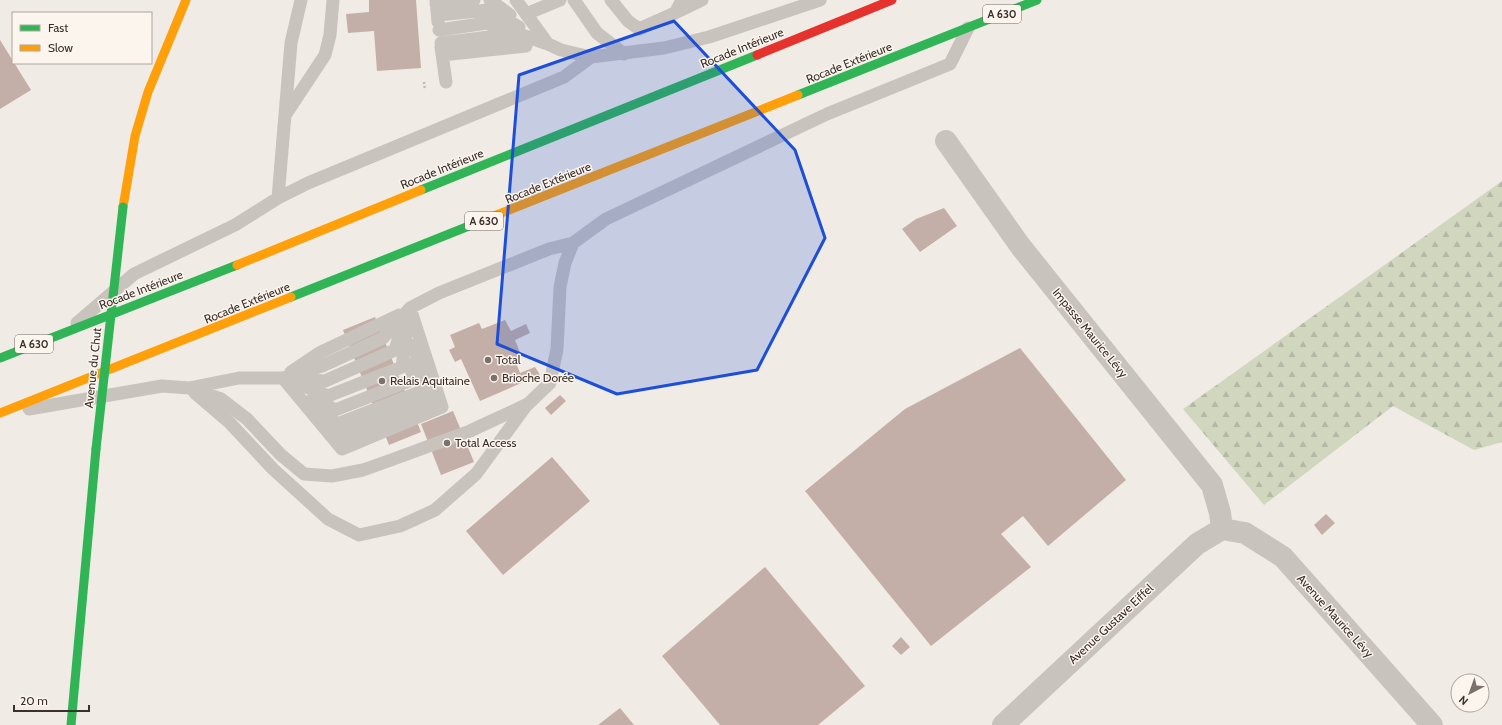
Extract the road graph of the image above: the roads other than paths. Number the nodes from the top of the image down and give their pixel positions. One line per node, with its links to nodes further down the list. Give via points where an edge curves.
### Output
1 (186, 0): 37 (main road, Avenue du Chut, bridge, via 148,92 135,136 123,207 96,449)
2 (301, 0): 25 (lane, via 291,43)
3 (333, 0): 25 (lane, via 330,35 325,55)
4 (474, 0): 15 (lane)
5 (490, 0): 20 (lane)
6 (516, 0): 16 (lane)
7 (560, 0): 16 (lane)
8 (574, 0): 22 (lane, via 598,33)
9 (611, 0): 17 (lane, via 628,21 639,29)
10 (682, 0): 17 (lane)
11 (703, 0): 17 (lane)
12 (820, 0): 22 (lane, via 709,38)
13 (892, 0): 30 (main road, Rocade Intérieure / A 630)
14 (1037, 0): 18 (main road, Rocade Extérieure / A 630)
15 (437, 6): 19 (lane); 20 (lane, via 488,10)
16 (526, 14): 20 (lane)
17 (675, 14)
18 (968, 28): 28 (lane, via 950,64 827,114 663,191 606,219); 35 (main road, Rocade Extérieure / A 630)
19 (439, 30): 20 (lane, via 487,23); 21 (lane)
20 (548, 44): 21 (lane, via 489,37); 23 (lane)
21 (442, 49): 24 (lane)
22 (624, 54): 23 (lane)
23 (591, 57): 27 (lane, via 564,77 308,183)
24 (446, 82)
25 (285, 116): 27 (lane)
26 (946, 141): 36 (street, Impasse Maurice Lévy, via 1021,247 1212,485)
27 (278, 198): 30 (lane, via 235,225 134,274)
28 (573, 243): 29 (lane, via 525,258); 34 (lane, via 564,263 560,287 557,349 550,384)
29 (410, 308): 32 (lane, via 383,338 341,359); 32 (lane, via 402,367 328,396); 32 (lane, via 422,391 337,424); 32 (lane, via 442,407 342,449)
30 (68, 331): 31 (main road, Rocade Intérieure / A 630)
31 (0, 358)
32 (283, 378): 33 (lane, via 239,378)
33 (189, 388): 34 (lane, via 221,399 247,419 281,455 304,474 332,476 363,470 470,431); 34 (lane, via 229,422 273,469 328,519 360,535 400,526 435,510 476,474); 35 (lane, via 162,386)
34 (528, 404)
35 (0, 414)
36 (1222, 528): 38 (street, Avenue Gustave Eiffel, via 1197,544); 39 (street, Avenue Maurice Lévy, via 1245,533 1283,557)
37 (71, 725)
38 (1003, 725)
39 (1432, 725)

